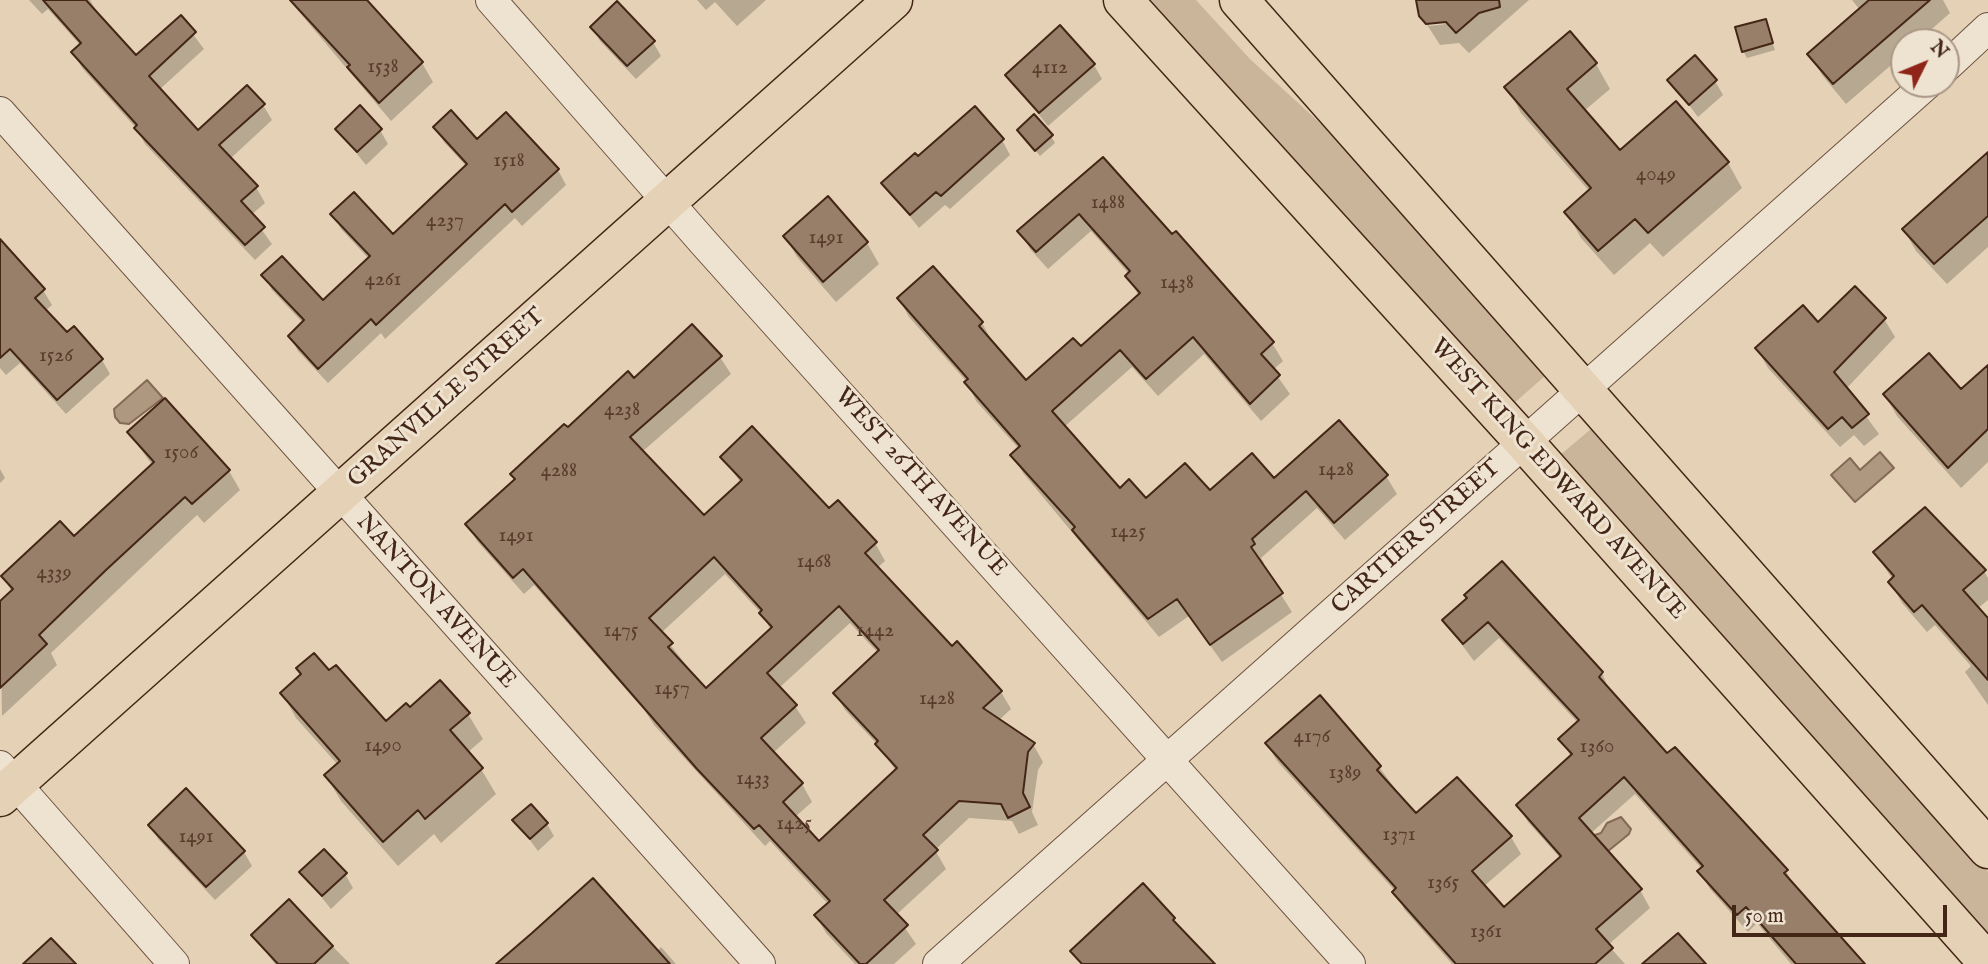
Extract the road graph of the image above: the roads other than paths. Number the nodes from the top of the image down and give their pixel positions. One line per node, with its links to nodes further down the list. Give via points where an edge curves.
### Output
1 (491, 0): 9 (street, WEST 26TH AVENUE)
2 (893, 0): 9 (main road, GRANVILLE STREET)
3 (1123, 0): 11 (main road, WEST KING EDWARD AVENUE)
4 (1239, 0): 10 (main road)
5 (1988, 28): 6 (street)
6 (1960, 54)
7 (1911, 98): 10 (street, CARTIER STREET)
8 (0, 112): 12 (street, NANTON AVENUE)
9 (668, 201): 12 (main road, GRANVILLE STREET); 13 (street, WEST 26TH AVENUE)
10 (1582, 391): 11 (street, CARTIER STREET); 15 (main road)
11 (1524, 442): 13 (street, CARTIER STREET); 16 (main road, WEST KING EDWARD AVENUE)
12 (340, 495): 14 (main road, GRANVILLE STREET); 18 (street, NANTON AVENUE)
13 (1169, 759): 19 (street, CARTIER STREET); 20 (street, WEST 26TH AVENUE)
14 (5, 782): 17 (street)
15 (1988, 849)
16 (1988, 962)
17 (174, 964)
18 (760, 964)
19 (939, 964)
20 (1350, 964)

